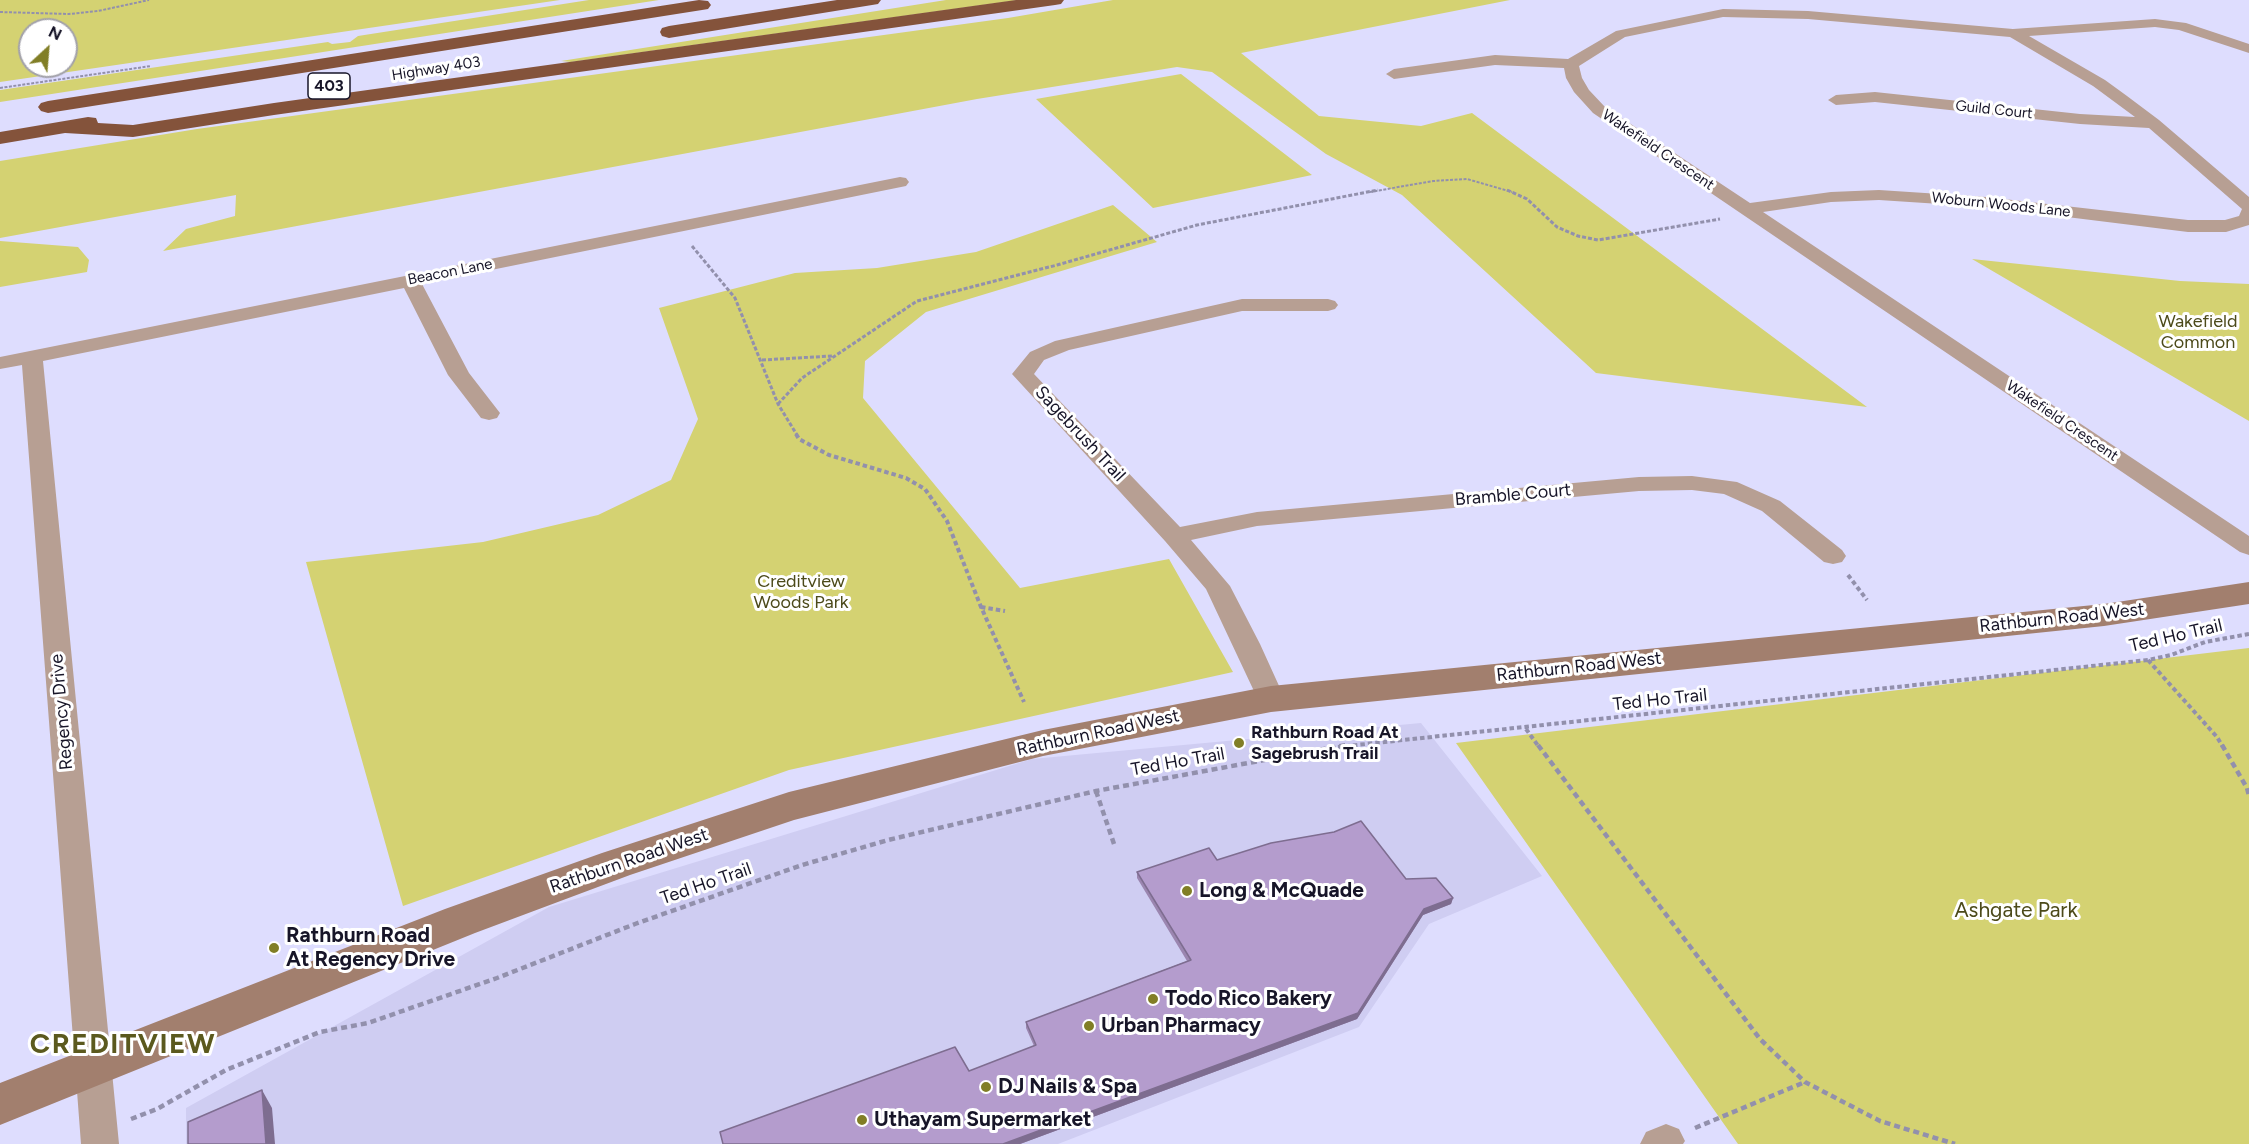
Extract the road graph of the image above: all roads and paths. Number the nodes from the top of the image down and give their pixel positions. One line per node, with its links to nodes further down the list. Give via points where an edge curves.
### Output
1 (149, 0): 5 (path, via 98,11)
2 (872, 0): 7 (highway)
3 (1054, 0): 15 (highway, via 133,130)
4 (719, 2): 13 (highway, Highway 403 / 403)
5 (0, 12)
6 (2013, 33): 8 (street, via 2155,23 2181,26); 10 (street, via 1808,15 1723,13 1621,34); 14 (street, via 2099,83)
7 (651, 35)
8 (2249, 49)
9 (546, 51): 15 (highway, Highway 403 / 403)
10 (1571, 64): 11 (street, via 1495,60); 19 (street, Wakefield Crescent, via 1582,92 1599,110)
11 (1394, 74)
12 (1836, 100): 14 (street, Guild Court, via 1875,97)
13 (23, 111)
14 (2153, 123): 18 (street)
15 (66, 127): 16 (highway, Highway 403 / 403)
16 (0, 138)
17 (900, 182): 21 (street, Beacon Lane)
18 (2249, 206)
19 (1749, 211): 20 (street, Woburn Woods Lane, via 1831,197 1879,195 1986,202 2188,226 2226,226 2248,219); 24 (path, via 1598,240 1557,227 1514,192 1467,179 1433,181 1197,225 917,301); 31 (street, Wakefield Crescent)
20 (2249, 212)
21 (671, 228): 22 (street, Beacon Lane); 26 (path, via 687,240 735,298)
22 (410, 280): 25 (street, Beacon Lane); 29 (street, via 459,375)
23 (1328, 305): 30 (street, Sagebrush Trail, via 1242,305 1062,345 1037,356 1023,374)
24 (832, 356): 26 (path); 28 (path, via 802,378)
25 (32, 357): 27 (street, Beacon Lane); 45 (street, Regency Drive)
26 (762, 360): 28 (path)
27 (0, 363)
28 (778, 404): 35 (path, via 798,439 829,455 906,478 925,489 947,521)
29 (489, 413)
30 (1174, 536): 32 (street, Bramble Court, via 1257,519 1639,484 1692,483 1729,487 1772,506); 39 (street, Sagebrush Trail, via 1216,586)
31 (2249, 547)
32 (1833, 556): 34 (path)
33 (2249, 593): 39 (street, Rathburn Road West, via 2104,615)
34 (1867, 600)
35 (981, 607): 36 (path); 40 (path)
36 (1005, 610)
37 (2249, 634): 38 (path, Ted Ho Trail, via 2205,642)
38 (2148, 660): 41 (path, Ted Ho Trail); 43 (path, via 2217,737)
39 (1271, 699): 45 (street, Rathburn Road West, via 1043,743 789,807 460,921)
40 (1024, 702)
41 (1525, 728): 42 (path, Ted Ho Trail, via 1359,743); 46 (path, via 1760,1038)
42 (1096, 790): 44 (path); 48 (path, Ted Ho Trail, via 802,865 368,1023 320,1032 226,1070)
43 (2249, 796)
44 (1114, 844)
45 (92, 1067): 47 (street, Rathburn Road West); 50 (street, Regency Drive)
46 (1805, 1082): 49 (path); 51 (path, via 1880,1121)
47 (0, 1104)
48 (157, 1109)
49 (1662, 1142)
50 (100, 1144)
51 (1955, 1144)

